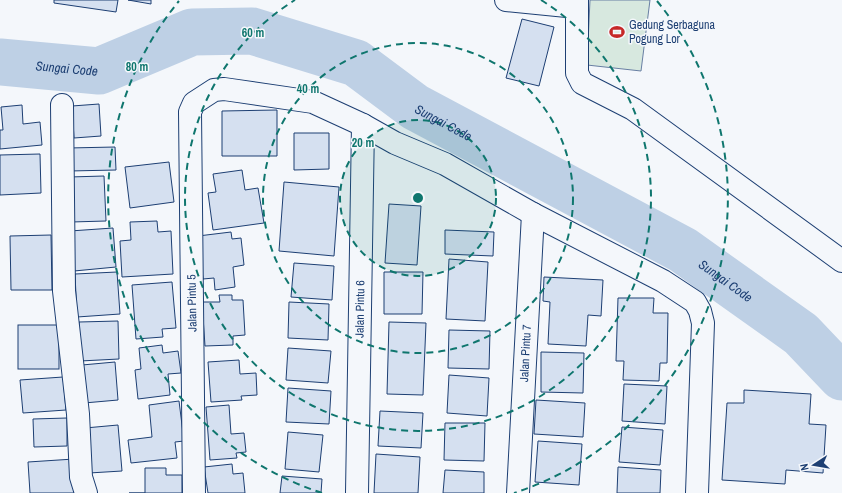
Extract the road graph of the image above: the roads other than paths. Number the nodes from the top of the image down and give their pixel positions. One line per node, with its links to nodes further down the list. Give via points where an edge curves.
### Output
1 (506, 0): 2 (street)
2 (577, 3): 6 (street, via 577,73 582,83 633,109)
3 (62, 105): 7 (street, via 64,290 78,414 81,477)
4 (363, 125): 5 (street, via 395,143 445,164); 8 (street, Jalan Pintu 5, via 313,102 224,89 214,90 194,103 190,112); 9 (street, Jalan Pintu 6)
5 (533, 214): 10 (street, Jalan Pintu 7); 11 (street, via 663,281 695,302 703,323)
6 (842, 261)
7 (86, 493)
8 (194, 493)
9 (357, 493)
10 (518, 493)
11 (697, 493)

